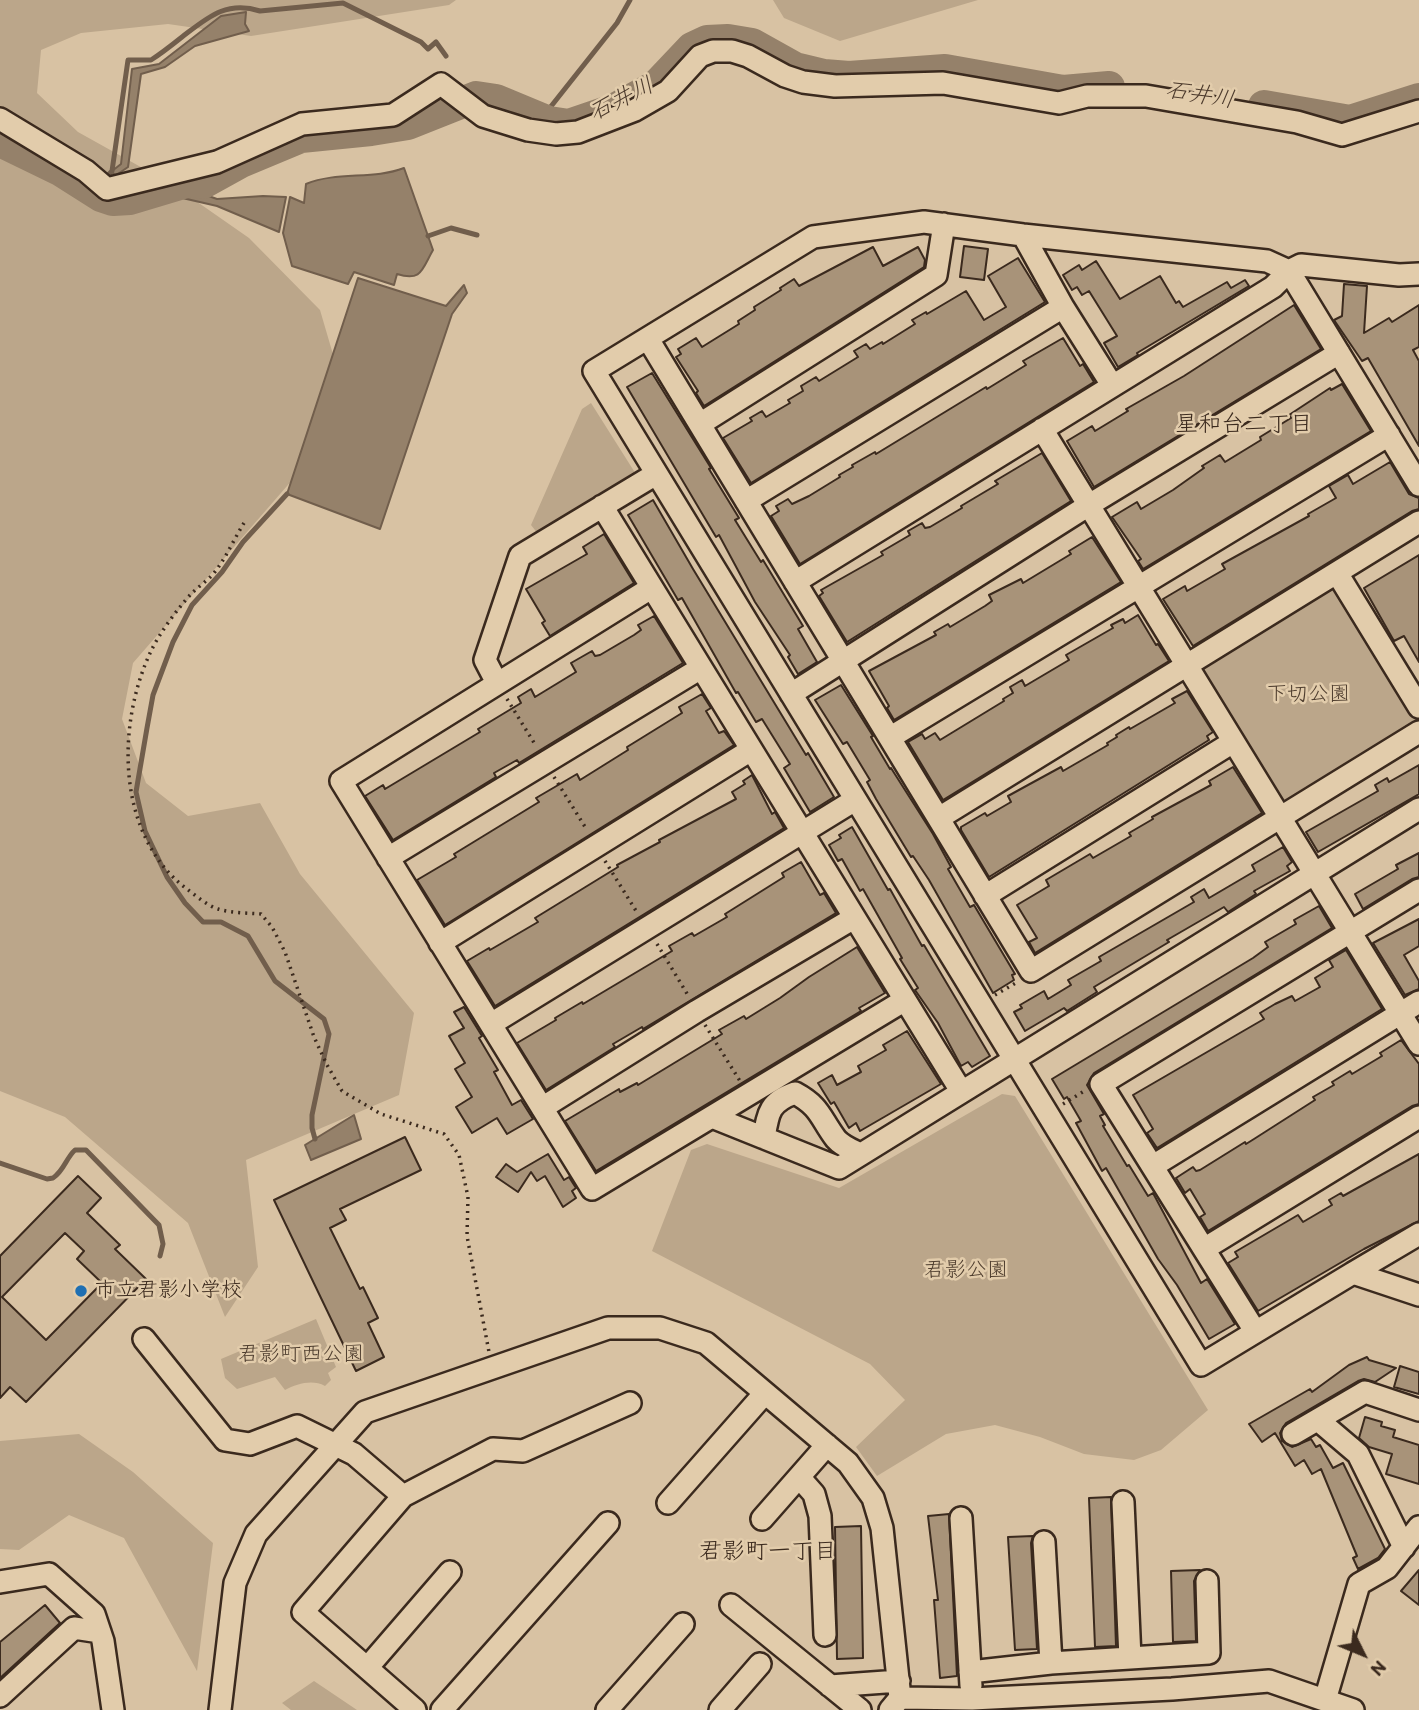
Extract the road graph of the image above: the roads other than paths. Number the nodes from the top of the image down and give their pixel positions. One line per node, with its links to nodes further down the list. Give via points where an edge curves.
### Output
1 (1419, 111): 2 (street, via 1342,135 1297,122 1146,96 1087,96 1059,103 943,82 835,86 803,82 748,56 713,51 699,56 668,91 615,119 578,132 528,130 483,116 441,84 393,115 302,124 217,162 107,188)
2 (0, 119)
3 (944, 224): 4 (street); 8 (street, via 924,222 813,237); 11 (street, via 936,275)
4 (1023, 235): 5 (street, via 1267,261); 7 (street)
5 (1289, 271): 6 (street, via 1301,265); 9 (street); 10 (street, via 1273,287)
6 (1419, 274)
7 (1063, 307): 10 (street); 16 (street)
8 (648, 339): 11 (street); 14 (street, via 594,371)
9 (1339, 353): 13 (street); 17 (street)
10 (1112, 385): 12 (street)
11 (700, 424): 16 (street)
12 (1042, 429): 17 (street); 21 (street)
13 (1389, 435): 15 (street); 23 (street)
14 (656, 474): 18 (street); 28 (street)
15 (1419, 485)
16 (746, 501): 21 (street)
17 (1089, 505): 23 (street); 24 (street)
18 (602, 506): 22 (street); 27 (street, via 520,556 485,660)
19 (1419, 522): 20 (street)
20 (1337, 573): 25 (street); 29 (street)
21 (795, 582): 24 (street)
22 (652, 587): 26 (street); 27 (street)
23 (1139, 587): 25 (street); 31 (street)
24 (843, 660): 28 (street); 31 (street)
25 (1187, 667): 32 (street); 36 (street)
26 (701, 668): 33 (street); 39 (street)
27 (498, 683): 39 (street, via 341,780)
28 (792, 694): 34 (street)
29 (1419, 707)
30 (1419, 732): 37 (street)
31 (891, 737): 36 (street)
32 (1233, 742): 37 (street); 42 (street)
33 (751, 750): 38 (street); 45 (street)
34 (855, 800): 38 (street); 50 (street)
35 (1419, 809): 40 (street)
36 (939, 818): 42 (street)
37 (1280, 818): 40 (street); 42 (street, via 1031,971)
38 (802, 831): 43 (street); 48 (street)
39 (388, 858): 45 (street)
40 (1315, 873): 44 (street); 50 (street)
41 (1419, 890): 44 (street)
42 (985, 896)
43 (854, 918): 46 (street); 52 (street)
44 (1350, 932): 47 (street); 57 (street, via 1101,1084)
45 (440, 943): 48 (street)
46 (905, 1000): 51 (street); 53 (street)
47 (1410, 1008): 49 (street); 57 (street)
48 (491, 1024): 52 (street)
49 (1419, 1044)
50 (1014, 1058): 51 (street); 62 (street, via 1201,1365)
51 (961, 1091): 56 (street)
52 (542, 1108): 53 (street, via 593,1189)
53 (712, 1117): 55 (street)
54 (1419, 1117): 59 (street)
55 (764, 1138): 56 (street, via 839,1168); 56 (street, via 768,1113 780,1098 795,1093 822,1114 838,1141)
56 (860, 1154)
57 (1153, 1166): 59 (street)
58 (1419, 1234): 60 (street)
59 (1204, 1249): 62 (street)
60 (1353, 1273): 61 (street); 62 (street)
61 (1419, 1294)
62 (1255, 1331)
63 (144, 1339): 70 (street, via 225,1440 250,1444 297,1426)
64 (765, 1393): 69 (street); 70 (street, via 706,1342 660,1328 608,1328 365,1412); 74 (street)
65 (630, 1403): 72 (street, via 523,1451 493,1449)
66 (1419, 1410): 67 (street, via 1365,1392)
67 (1318, 1420): 68 (street); 80 (street, via 1358,1454)
68 (1293, 1434)
69 (827, 1446): 71 (street); 95 (street, via 848,1463 873,1498 882,1528)
70 (335, 1447): 72 (street, via 354,1454); 101 (street, via 256,1534 234,1583)
71 (799, 1477): 76 (street); 87 (street, via 814,1494 820,1516)
72 (403, 1496): 91 (street, via 303,1612)
73 (1123, 1502): 88 (street)
74 (668, 1503)
75 (961, 1518): 92 (street)
76 (762, 1519)
77 (608, 1523): 103 (street)
78 (1419, 1527): 80 (street)
79 (1044, 1542): 89 (street)
80 (1404, 1547): 97 (street, via 1387,1568 1359,1584)
81 (450, 1572): 91 (street)
82 (1207, 1581): 88 (street, via 1209,1653)
83 (0, 1582): 86 (street, via 49,1574 93,1614)
84 (732, 1605): 93 (street)
85 (683, 1624): 99 (street)
86 (100, 1632): 94 (street, via 74,1628); 98 (street)
87 (825, 1635)
88 (1130, 1658): 89 (street)
89 (1051, 1663): 92 (street)
90 (760, 1664): 104 (street)
91 (367, 1668): 102 (street)
92 (970, 1672): 96 (street)
93 (830, 1686): 95 (street); 105 (street)
94 (0, 1696)
95 (896, 1696): 96 (street)
96 (972, 1699): 97 (street, via 1269,1681)
97 (1325, 1700): 106 (street)
98 (112, 1702): 100 (street)
99 (618, 1706)
100 (95, 1710)
101 (220, 1710)
102 (415, 1710)
103 (442, 1710)
104 (720, 1710)
105 (859, 1710)
106 (1353, 1710)

